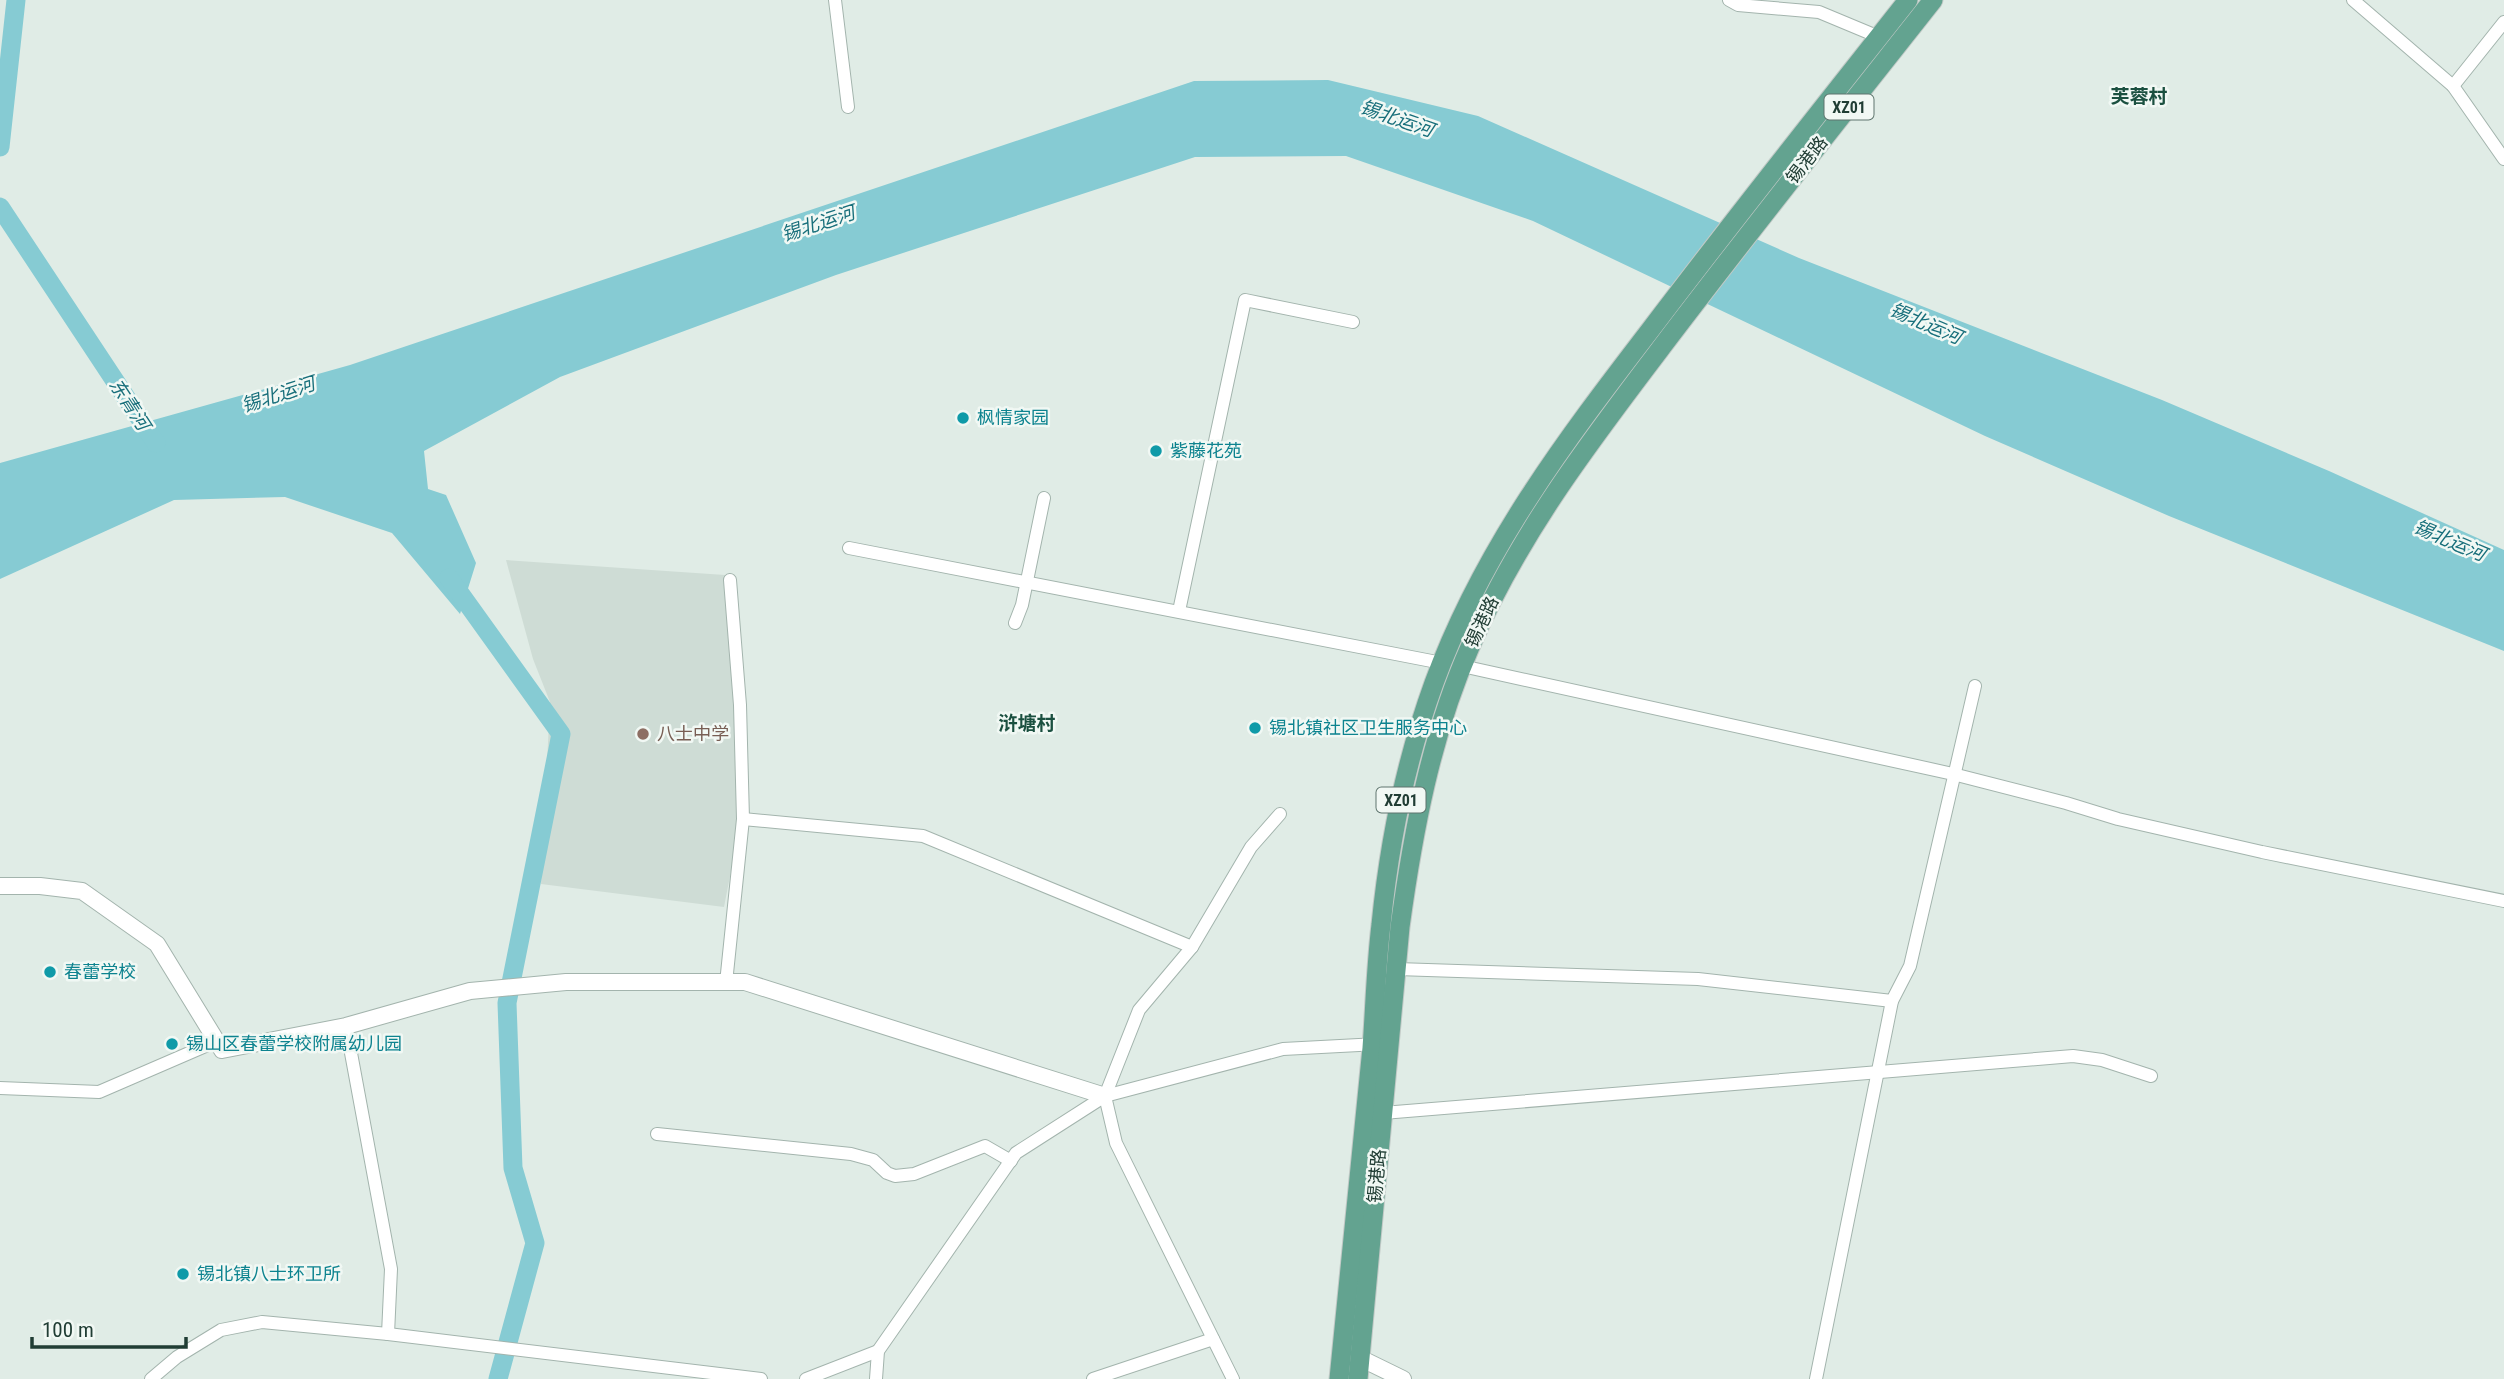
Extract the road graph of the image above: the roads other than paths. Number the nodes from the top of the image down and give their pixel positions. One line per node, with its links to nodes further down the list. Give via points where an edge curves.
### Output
1 (835, 0): 9 (street)
2 (1729, 0): 7 (street, via 1738,5 1819,12)
3 (1908, 0): 7 (main road, 锡港路 / XZ01)
4 (1933, 0): 19 (main road, 锡港路 / XZ01, via 1577,459 1496,592)
5 (2353, 0): 8 (street)
6 (2504, 22): 8 (street)
7 (1879, 37): 18 (main road, 锡港路 / XZ01, via 1561,447 1503,537)
8 (2453, 86): 10 (street)
9 (848, 107)
10 (2504, 159)
11 (1353, 322): 16 (street, via 1245,300)
12 (1044, 498): 15 (street)
13 (849, 548): 15 (street)
14 (730, 580): 23 (street)
15 (1027, 581): 16 (street); 17 (street)
16 (1179, 611): 18 (street)
17 (1015, 623)
18 (1442, 663): 32 (main road, 锡港路 / XZ01, via 1417,737 1396,828 1381,925)
19 (1462, 666): 21 (street); 27 (main road, 锡港路 / XZ01, via 1424,789 1407,875)
20 (1975, 686): 21 (street)
21 (1953, 774): 25 (street, via 2197,837); 29 (street, via 1910,967)
22 (1280, 814): 26 (street, via 1251,848)
23 (743, 820): 26 (street, via 923,836); 28 (street)
24 (0, 886): 31 (street, via 82,891 157,944)
25 (2504, 901)
26 (1192, 947): 36 (street, via 1139,1010)
27 (1396, 969): 29 (street, via 1698,979); 32 (main road, 锡港路 / XZ01)
28 (726, 983): 30 (street, via 566,982 470,991); 36 (street, via 745,982)
29 (1892, 1001): 33 (street)
30 (346, 1026): 31 (street, via 222,1050); 40 (street, via 391,1269)
31 (217, 1041): 35 (street, via 99,1092)
32 (1381, 1045): 36 (street, via 1283,1049); 37 (main road, 锡港路 / XZ01); 50 (main road, 锡港路 / XZ01)
33 (1879, 1074): 34 (street, via 2073,1056); 37 (street); 53 (street)
34 (2151, 1076)
35 (0, 1088)
36 (1105, 1096): 39 (street, via 1016,1153); 41 (street, via 1116,1143)
37 (1383, 1113): 43 (main road, 锡港路 / XZ01)
38 (657, 1134): 39 (street, via 851,1153 873,1160 895,1176 914,1174 985,1146)
39 (1011, 1161): 42 (street)
40 (388, 1334): 44 (street, via 262,1322 234,1327 177,1357); 45 (street)
41 (1213, 1339): 48 (street); 49 (street)
42 (878, 1350): 46 (street); 47 (street)
43 (1360, 1358): 51 (main road, 锡港路 / XZ01); 52 (street)
44 (150, 1379)
45 (761, 1379)
46 (806, 1379)
47 (876, 1379)
48 (1093, 1379)
49 (1233, 1379)
50 (1339, 1379)
51 (1358, 1379)
52 (1403, 1379)
53 (1816, 1379)

